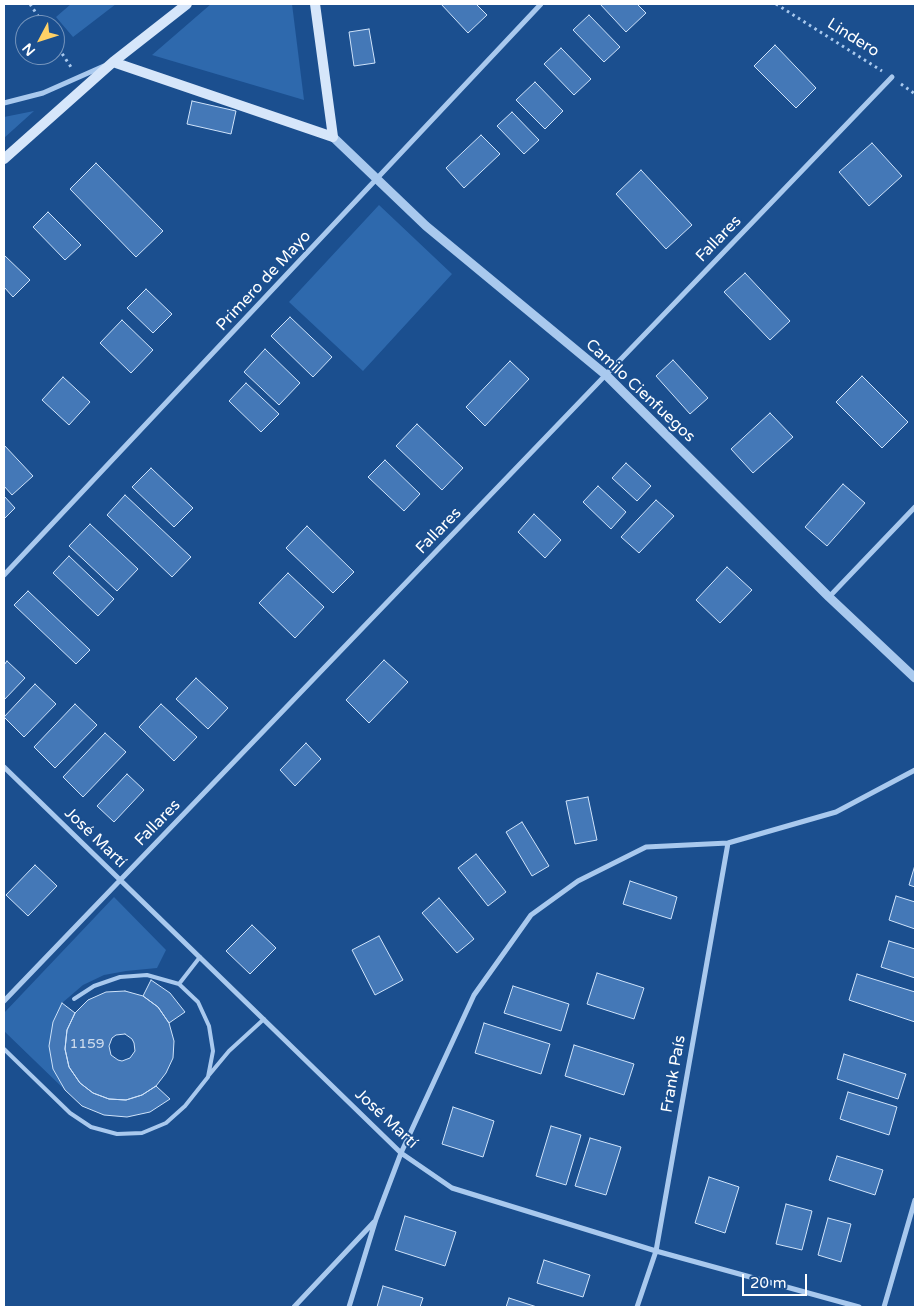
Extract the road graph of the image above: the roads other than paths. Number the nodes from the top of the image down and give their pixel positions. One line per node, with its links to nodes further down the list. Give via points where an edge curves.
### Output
1 (186, 4): 4 (main road)
2 (315, 4): 7 (main road)
3 (541, 4): 9 (street, Primero de Mayo)
4 (113, 62): 6 (street, via 43,93); 7 (main road); 8 (main road)
5 (892, 77): 10 (street, Fallares)
6 (4, 103)
7 (333, 137): 9 (street, Camilo Cienfuegos)
8 (4, 159)
9 (377, 179): 10 (street, Camilo Cienfuegos, via 426,226); 12 (street, Primero de Mayo)
10 (606, 375): 13 (street, Camilo Cienfuegos); 18 (street, Fallares)
11 (915, 507): 13 (street)
12 (4, 575)
13 (829, 597): 14 (street, Camilo Cienfuegos)
14 (915, 678)
15 (4, 767): 18 (street, José Martí)
16 (915, 770): 17 (street, via 836,812)
17 (728, 843): 26 (street, via 646,847 578,881 531,915 474,995); 29 (street, Frank País)
18 (120, 880): 19 (street, José Martí); 22 (street, Fallares)
19 (200, 958): 20 (lane); 23 (street, José Martí)
20 (179, 984): 21 (lane, via 147,975 120,977 94,986); 25 (lane, via 198,1002 209,1026 213,1051)
21 (74, 999)
22 (4, 1001)
23 (264, 1019): 25 (lane, via 229,1051); 26 (street, José Martí)
24 (4, 1049): 25 (lane, via 70,1113 92,1127 117,1134 142,1133 166,1123 185,1106)
25 (208, 1077)
26 (401, 1153): 28 (street); 29 (street, José Martí, via 452,1188)
27 (915, 1200): 34 (street)
28 (376, 1220): 30 (street); 31 (street)
29 (656, 1250): 32 (street, Frank País); 33 (street, José Martí)
30 (294, 1307)
31 (349, 1307)
32 (637, 1307)
33 (859, 1307)
34 (884, 1307)

